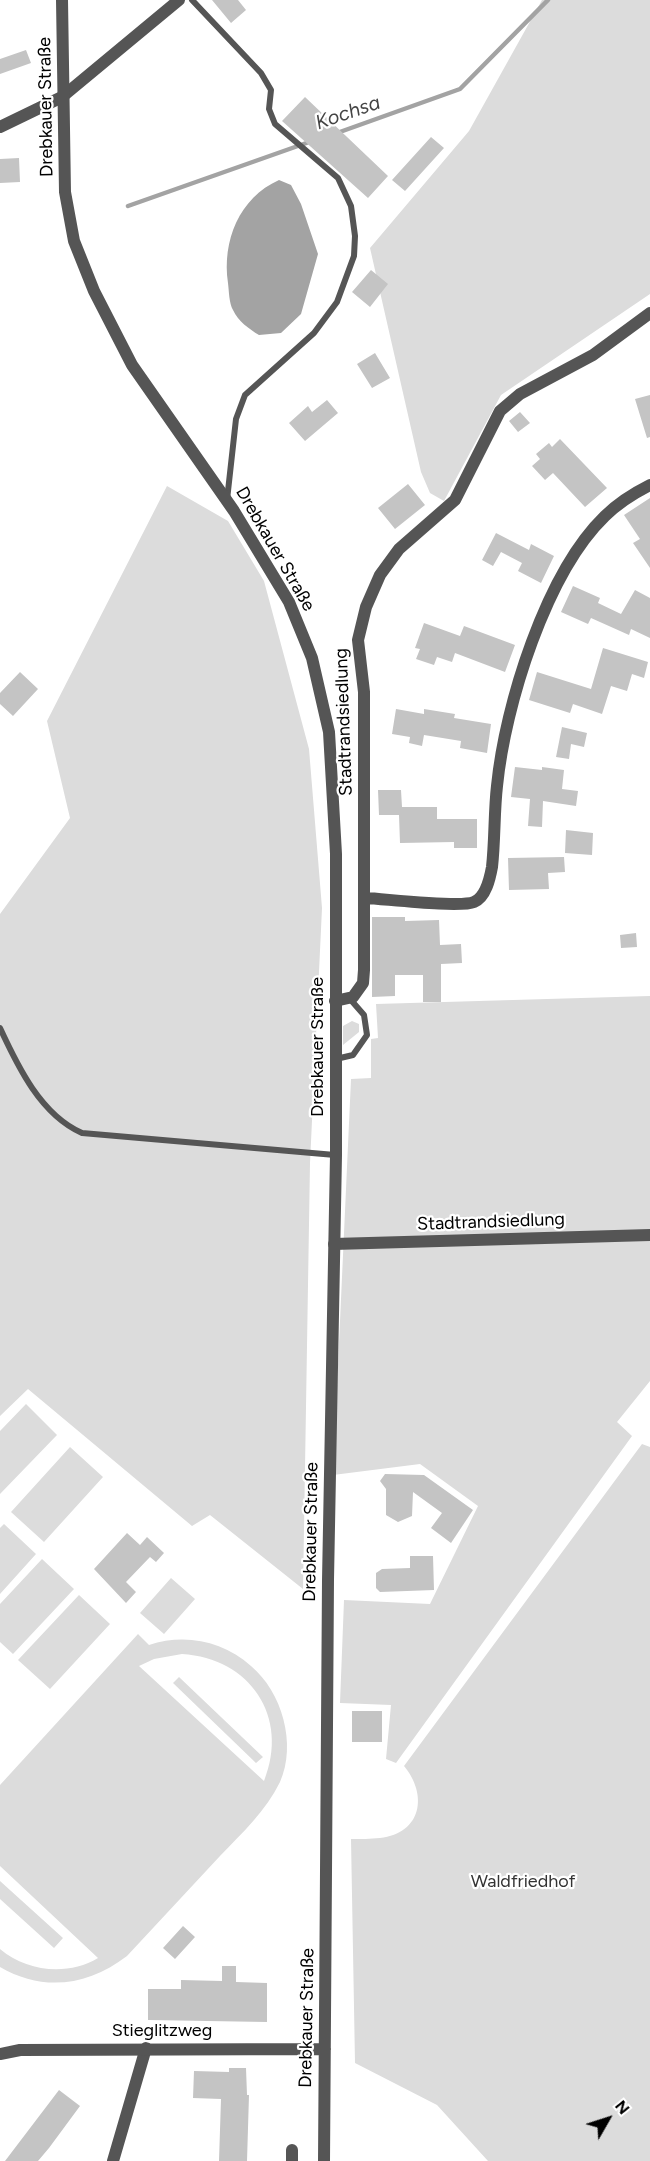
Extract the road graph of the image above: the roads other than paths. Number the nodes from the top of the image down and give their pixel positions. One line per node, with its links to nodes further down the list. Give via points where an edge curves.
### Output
1 (62, 0): 4 (street, Drebkauer Straße)
2 (179, 0): 4 (street)
3 (192, 0): 8 (lane, via 261,73 271,90 270,109 275,124 338,178 351,206 355,236 354,256 337,302 314,333 245,395 236,419)
4 (62, 97): 5 (street); 8 (street, Drebkauer Straße, via 65,192 74,241 94,291 132,365)
5 (0, 127)
6 (650, 313): 9 (street, Stadtrandsiedlung, via 593,356 520,394 500,411 455,500 399,549 380,574 358,640 364,692)
7 (650, 485): 9 (street, via 605,515 586,537 564,571 542,620 511,710 497,783 492,868 486,891 475,902 451,905)
8 (226, 500): 11 (street, Drebkauer Straße, via 289,602 312,658 329,732 336,854)
9 (366, 898): 10 (street, Stadtrandsiedlung, via 363,983)
10 (350, 999): 11 (street); 13 (lane, via 363,1015 368,1035 353,1054)
11 (335, 1001): 13 (street, Drebkauer Straße)
12 (0, 1029): 14 (lane, via 18,1066 52,1113 82,1133)
13 (336, 1059): 14 (street, Drebkauer Straße)
14 (336, 1155): 16 (street, Drebkauer Straße)
15 (650, 1235): 16 (street, Stadtrandsiedlung)
16 (334, 1244): 18 (street, Drebkauer Straße)
17 (146, 2048): 18 (street, Stieglitzweg); 19 (street, Stieglitzweg, via 20,2050); 20 (street)
18 (325, 2049): 21 (street, Drebkauer Straße)
19 (0, 2054)
20 (112, 2161)
21 (324, 2161)

